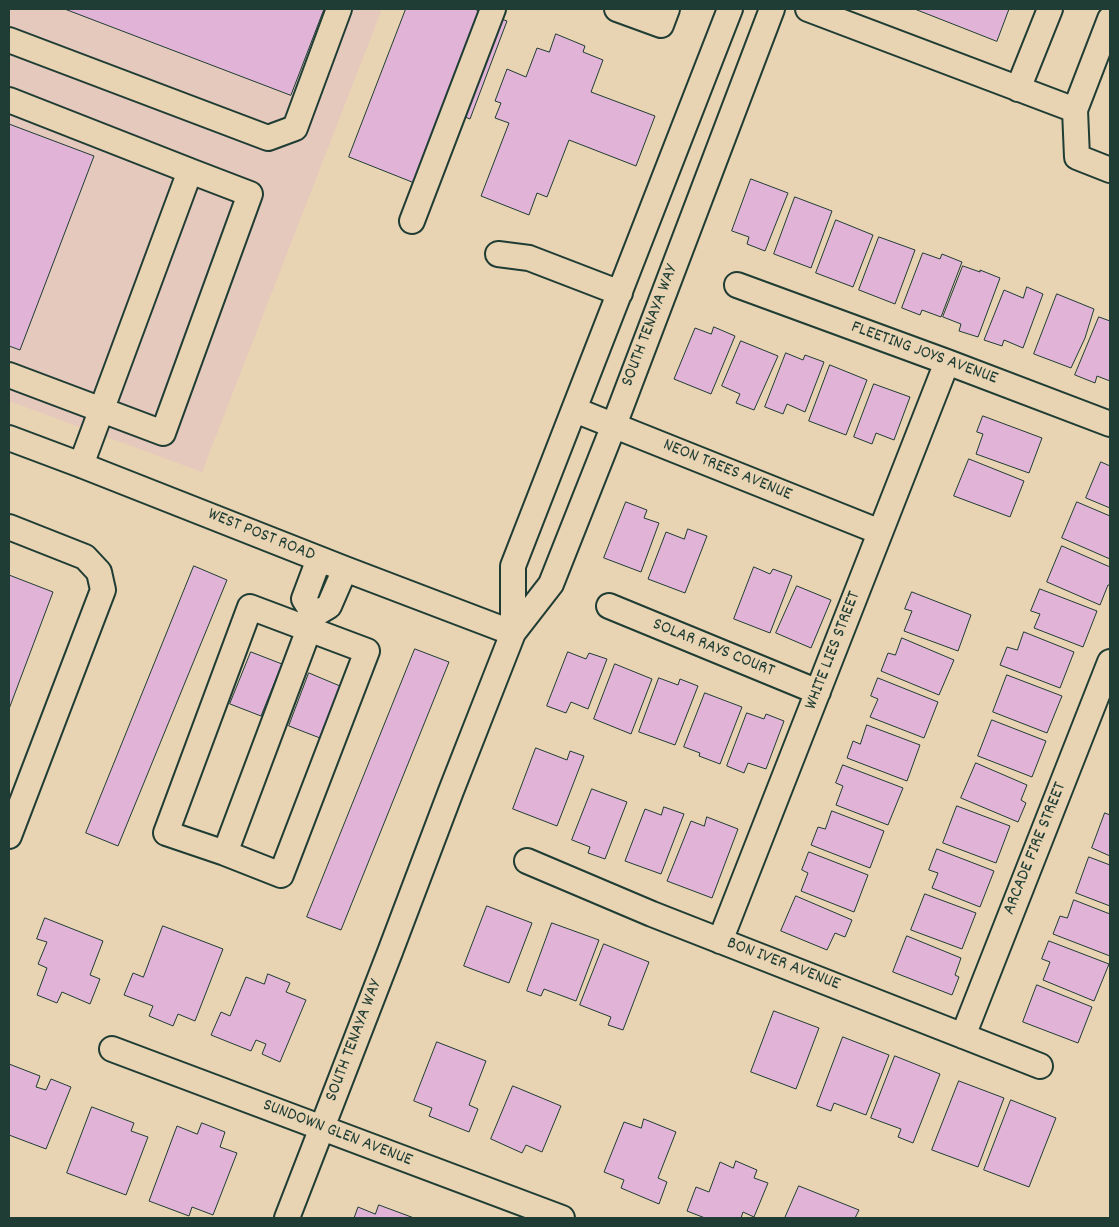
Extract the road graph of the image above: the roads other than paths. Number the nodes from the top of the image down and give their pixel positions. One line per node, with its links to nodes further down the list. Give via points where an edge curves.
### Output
1 (339, 9): 11 (street, via 295,128 268,138)
2 (494, 9): 17 (street)
3 (617, 9): 4 (street, via 661,24)
4 (667, 9)
5 (730, 9): 20 (street, SOUTH TENAYA WAY)
6 (772, 9): 26 (street, SOUTH TENAYA WAY)
7 (808, 9): 9 (street)
8 (1050, 9): 12 (street)
9 (844, 16): 12 (street)
10 (1110, 19): 14 (street)
11 (9, 40)
12 (1018, 89): 14 (street)
13 (9, 100): 16 (street)
14 (1075, 110): 15 (street, via 1077,157)
15 (1110, 170)
16 (190, 171): 23 (street); 23 (street, via 250,194 163,433)
17 (412, 221)
18 (498, 254): 20 (street, via 529,258)
19 (737, 285): 21 (street, FLEETING JOYS AVENUE)
20 (620, 293): 24 (street, SOUTH TENAYA WAY)
21 (947, 362): 25 (street, FLEETING JOYS AVENUE); 30 (street, WHITE LIES STREET)
22 (9, 375): 23 (street)
23 (102, 410): 28 (street)
24 (575, 410): 26 (street, NEON TREES AVENUE); 35 (street, SOUTH TENAYA WAY, via 513,566)
25 (1110, 424)
26 (614, 425): 30 (street, NEON TREES AVENUE); 35 (street, SOUTH TENAYA WAY, via 551,584)
27 (9, 438): 28 (street, WEST POST ROAD)
28 (81, 465): 31 (street, WEST POST ROAD)
29 (9, 527): 38 (street, via 85,557 100,572 103,590)
30 (880, 532): 37 (street, WHITE LIES STREET)
31 (318, 559): 32 (street, WEST POST ROAD); 34 (street, via 304,599)
32 (345, 569): 34 (street, via 329,606); 35 (street, WEST POST ROAD)
33 (609, 606): 37 (street, SOLAR RAYS COURT)
34 (312, 622): 39 (street); 39 (street, via 367,651 281,875); 39 (street, via 250,607 166,833)
35 (513, 633): 45 (street, SOUTH TENAYA WAY)
36 (1110, 662): 42 (street, ARCADE FIRE STREET)
37 (818, 692): 41 (street, WHITE LIES STREET)
38 (9, 836)
39 (225, 854)
40 (527, 861): 41 (street, BON IVER AVENUE)
41 (720, 941): 42 (street, BON IVER AVENUE)
42 (962, 1036): 44 (street, BON IVER AVENUE)
43 (112, 1049): 45 (street, SUNDOWN GLEN AVENUE)
44 (1040, 1066)
45 (322, 1128): 46 (street, SOUTH TENAYA WAY); 47 (street, SUNDOWN GLEN AVENUE)
46 (287, 1218)
47 (562, 1218)

